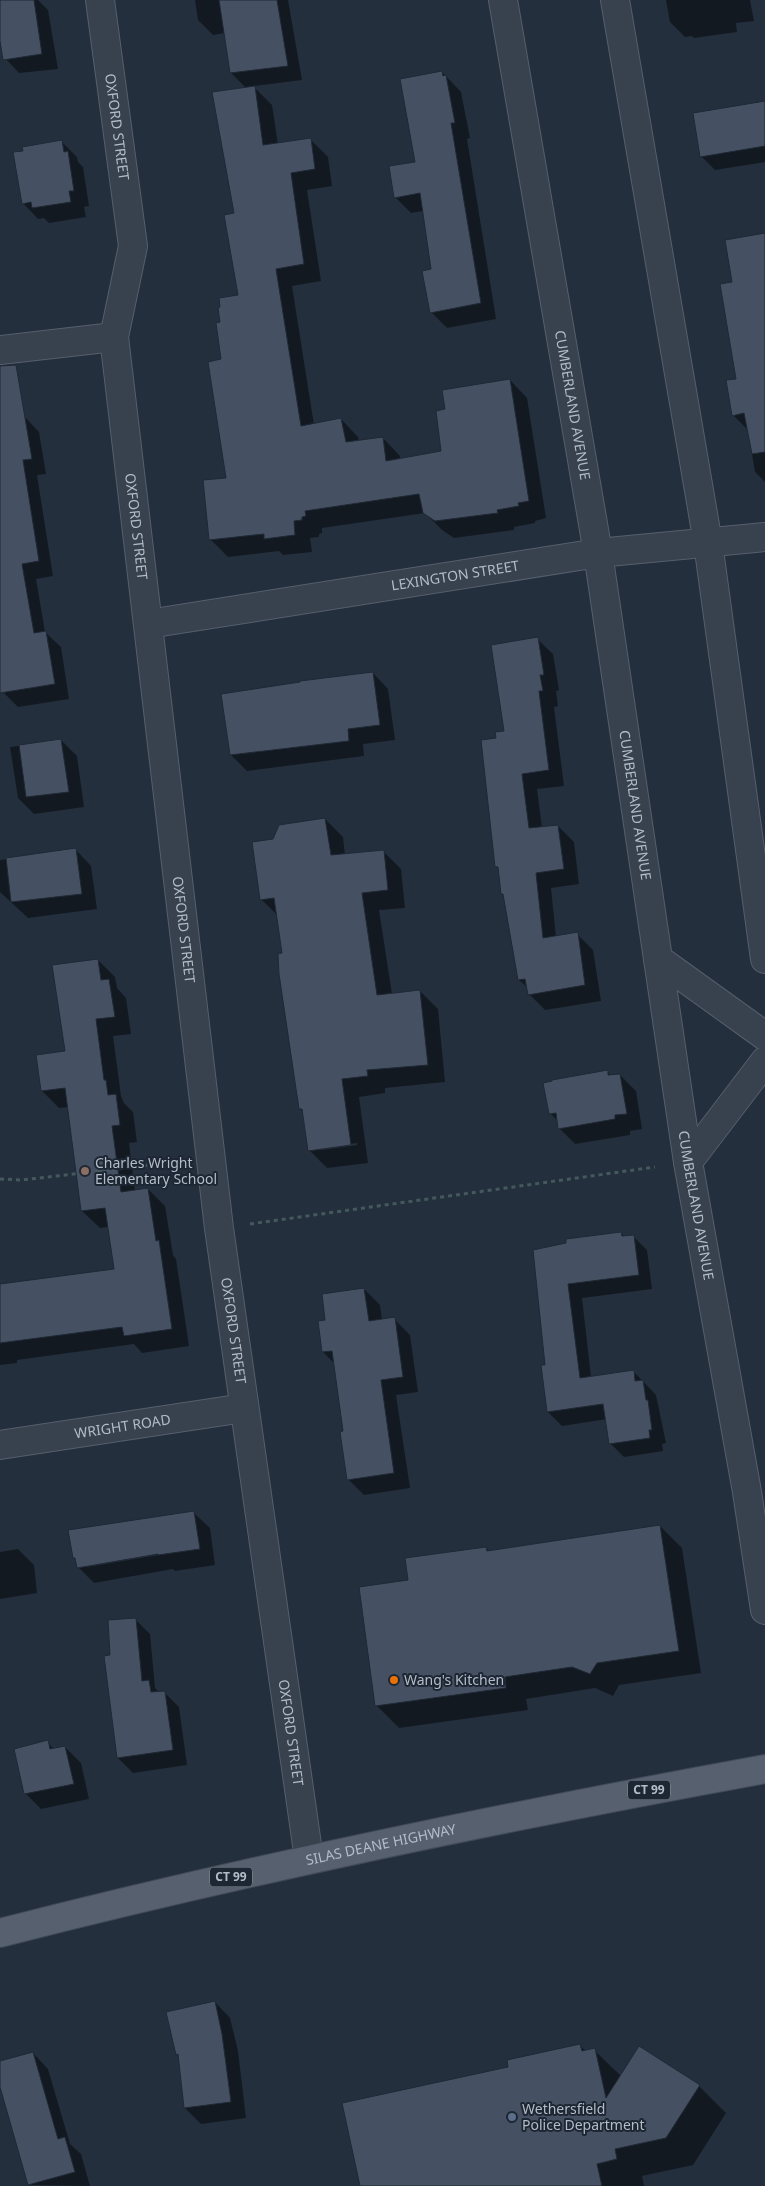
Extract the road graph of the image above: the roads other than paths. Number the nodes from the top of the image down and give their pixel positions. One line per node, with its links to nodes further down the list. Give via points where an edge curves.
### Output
1 (100, 0): 4 (street, OXFORD STREET, via 133,246)
2 (503, 0): 8 (street, CUMBERLAND AVENUE)
3 (615, 0): 7 (street)
4 (114, 337): 5 (street); 9 (street, OXFORD STREET)
5 (0, 350)
6 (765, 537): 7 (street, LEXINGTON STREET)
7 (708, 544): 8 (street, LEXINGTON STREET); 11 (street)
8 (598, 552): 9 (street, LEXINGTON STREET); 10 (street, CUMBERLAND AVENUE)
9 (148, 624): 15 (street, OXFORD STREET)
10 (658, 959): 12 (street); 14 (street, CUMBERLAND AVENUE)
11 (765, 959)
12 (765, 1036)
13 (765, 1061): 14 (street)
14 (688, 1162): 17 (street, CUMBERLAND AVENUE)
15 (244, 1408): 16 (street, WRIGHT ROAD); 19 (street, OXFORD STREET)
16 (0, 1445)
17 (765, 1610)
18 (765, 1769): 19 (main road, SILAS DEANE HIGHWAY / CT 99)
19 (309, 1859): 20 (main road, SILAS DEANE HIGHWAY / CT 99)
20 (0, 1933)

